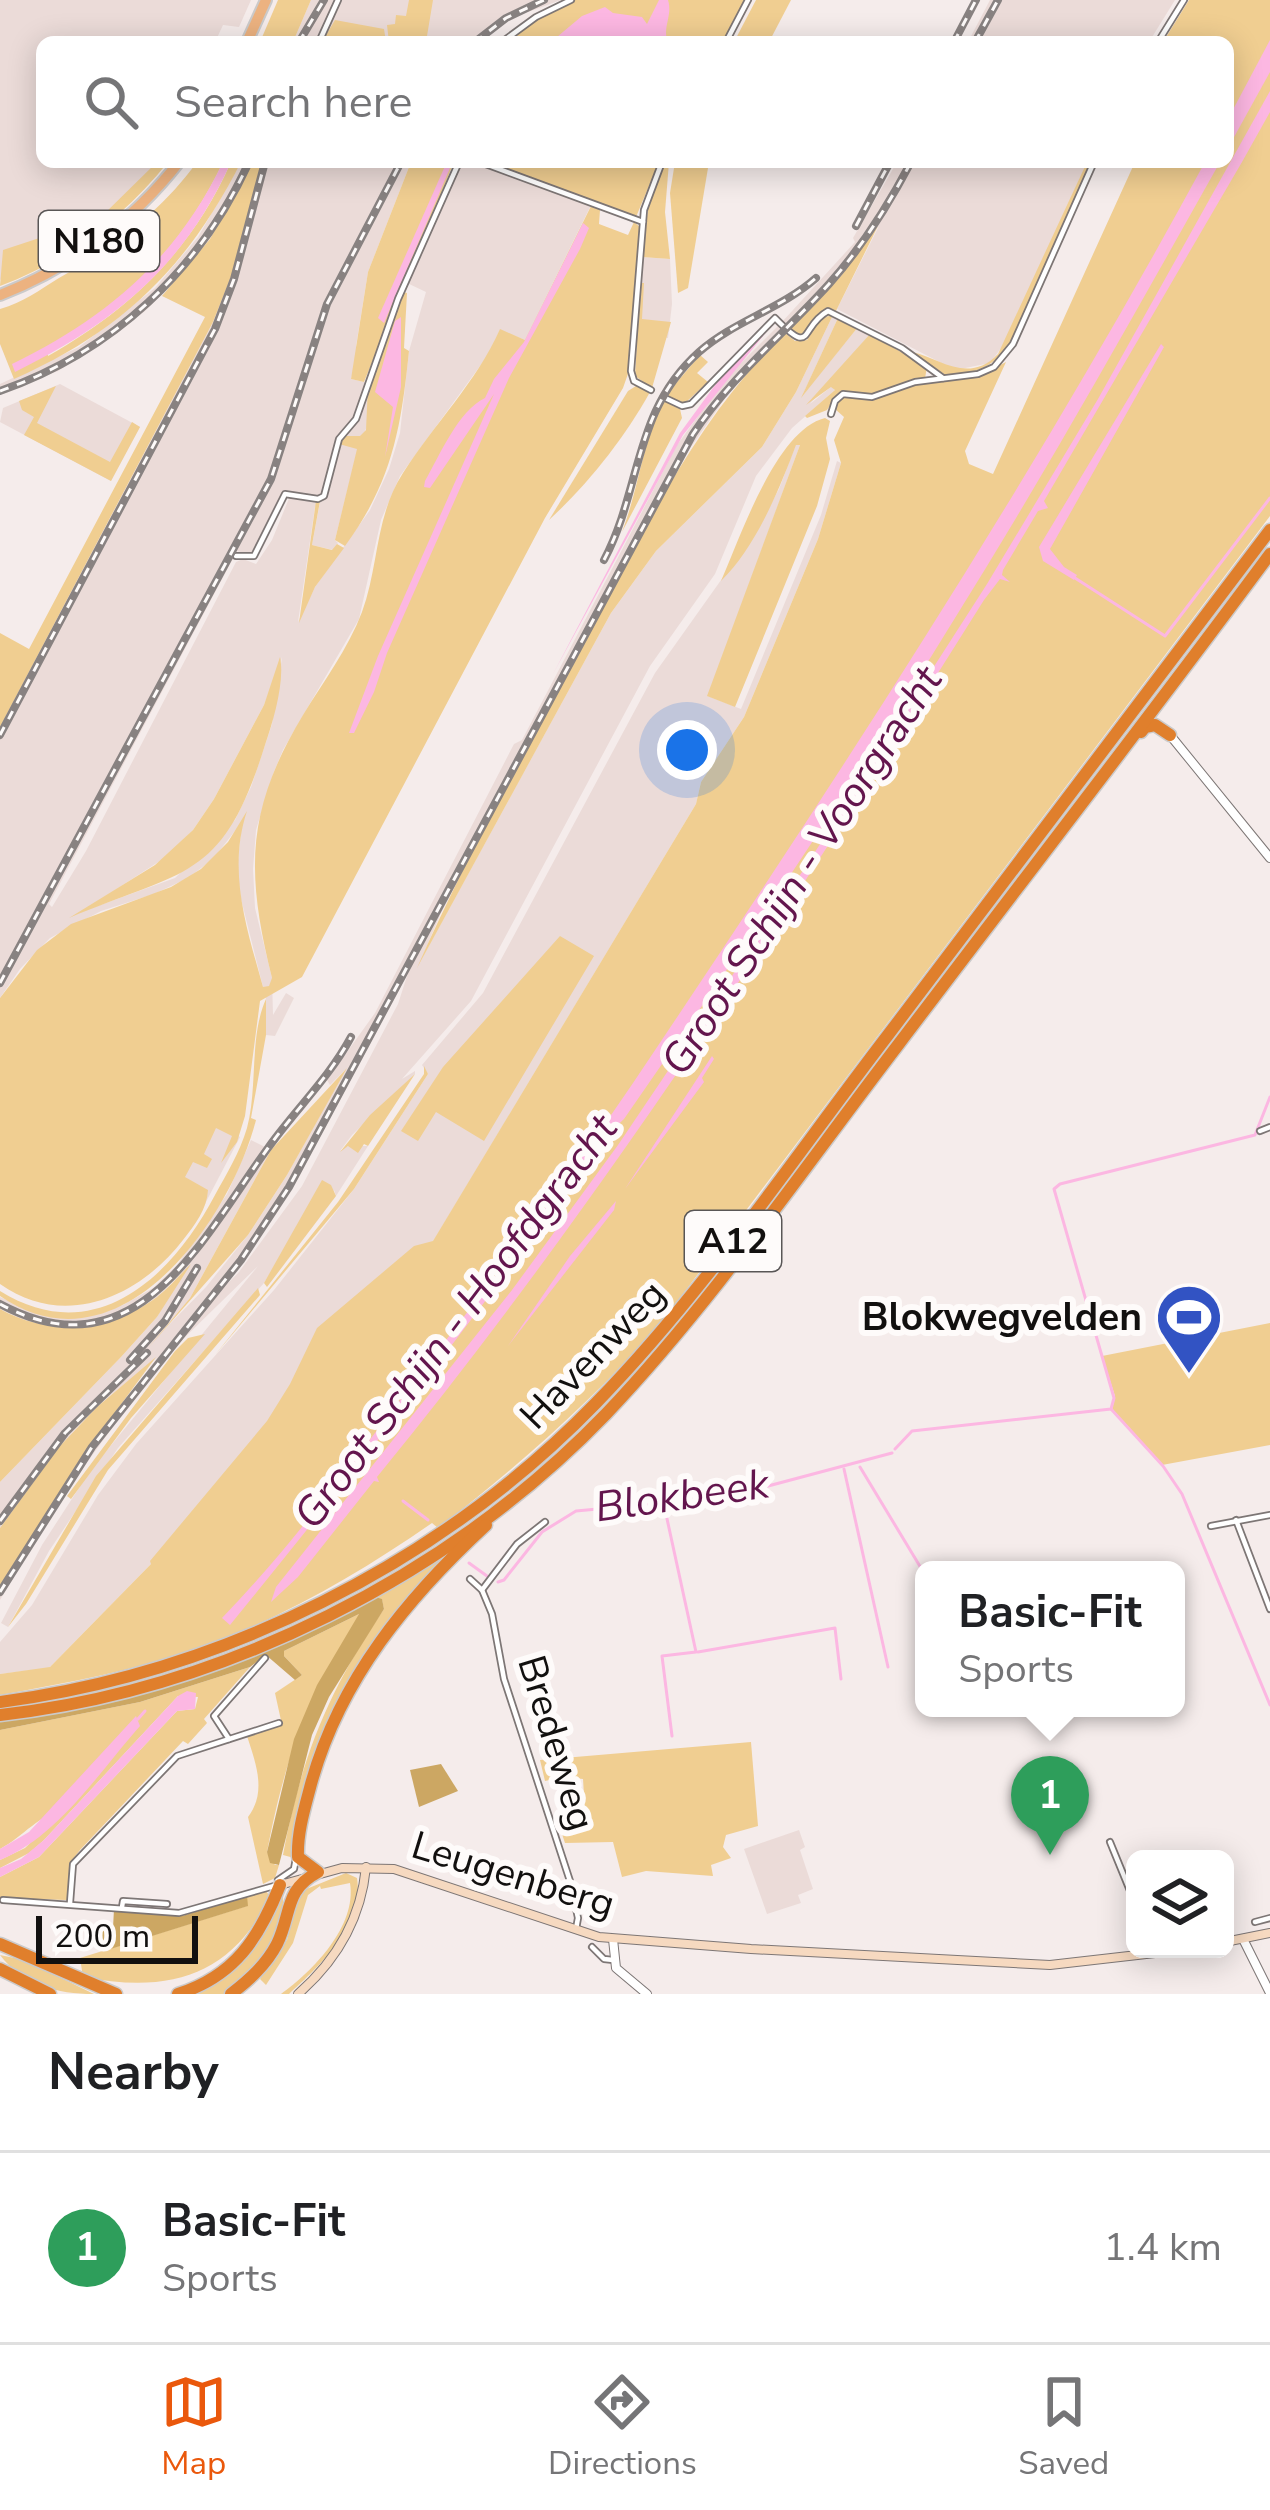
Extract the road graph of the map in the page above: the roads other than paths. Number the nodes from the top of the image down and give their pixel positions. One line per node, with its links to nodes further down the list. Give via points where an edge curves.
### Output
1 (266, 0): 6 (main road)
2 (338, 0): 7 (street)
3 (571, 0): 8 (street)
4 (748, 0): 9 (street)
5 (1184, 0): 10 (street)
6 (250, 36)
7 (322, 36)
8 (510, 36)
9 (729, 36)
10 (1162, 36)
11 (174, 168): 17 (main road, N180, via 93,245)
12 (456, 168): 24 (street, via 356,419 339,439 324,496 285,494 254,556)
13 (496, 168): 16 (street)
14 (659, 168): 16 (street)
15 (1091, 168): 18 (street, via 1009,350 985,372)
16 (643, 222): 19 (street, via 632,375)
17 (0, 295)
18 (943, 378): 20 (street, via 828,311 802,339 775,318 691,404); 21 (street, via 872,398 843,394)
19 (651, 390)
20 (665, 398)
21 (831, 414)
22 (1270, 530): 40 (highway, Havenweg / A12, via 684,1305 562,1435 436,1535 287,1618 150,1670)
23 (1270, 554): 25 (highway, Havenweg / A12)
24 (236, 556)
25 (1230, 607): 26 (highway, via 1159,708); 27 (highway, Havenweg / A12)
26 (1170, 735): 27 (highway, via 1145,727); 28 (street)
27 (1047, 847): 31 (highway, Havenweg / A12, via 694,1315)
28 (1270, 858)
29 (1270, 1127): 30 (street)
30 (1260, 1131)
31 (576, 1443): 41 (highway, Havenweg / A12, via 444,1547 292,1632 152,1683); 45 (highway, via 455,1554 383,1636 325,1742)
32 (1270, 1515): 33 (street)
33 (1236, 1520): 35 (street); 38 (street)
34 (545, 1522): 37 (street)
35 (1211, 1526)
36 (470, 1579): 37 (street)
37 (482, 1590): 56 (street, Bredeweg, via 570,1881)
38 (1270, 1609)
39 (266, 1658): 43 (street, via 214,1716)
40 (0, 1702)
41 (0, 1715)
42 (279, 1723): 43 (street)
43 (230, 1739): 51 (street, via 177,1756 73,1864)
44 (1110, 1842): 48 (street)
45 (298, 1845): 47 (highway, via 298,1857); 49 (street, via 291,1873)
46 (366, 1867): 47 (main road, Leugenberg); 56 (main road, Leugenberg, via 410,1872); 72 (main road, via 350,1930)
47 (318, 1872): 49 (main road, Leugenberg); 63 (highway, via 294,1890)
48 (1126, 1882)
49 (274, 1886): 53 (street, Leugenberg, via 179,1913); 63 (highway, via 286,1893 286,1905); 70 (highway, via 244,1954)
50 (3, 1900): 51 (street, Leugenberg)
51 (70, 1903): 53 (street, Leugenberg)
52 (167, 1904): 53 (street, via 123,1900)
53 (122, 1907)
54 (1270, 1918): 55 (street)
55 (1255, 1922)
56 (576, 1929): 58 (main road, Leugenberg)
57 (1270, 1933): 59 (main road)
58 (613, 1939): 64 (main road, Leugenberg, via 1022,1964); 65 (street)
59 (1243, 1939): 60 (main road); 67 (street)
60 (1234, 1940)
61 (0, 1944): 69 (highway)
62 (592, 1947): 65 (street)
63 (273, 1952): 71 (highway)
64 (1126, 1957)
65 (613, 1960): 73 (street)
66 (0, 1969): 68 (highway)
67 (1270, 1993)
68 (50, 1994)
69 (116, 1994)
70 (178, 1994)
71 (231, 1994)
72 (298, 1994)
73 (646, 1994)

